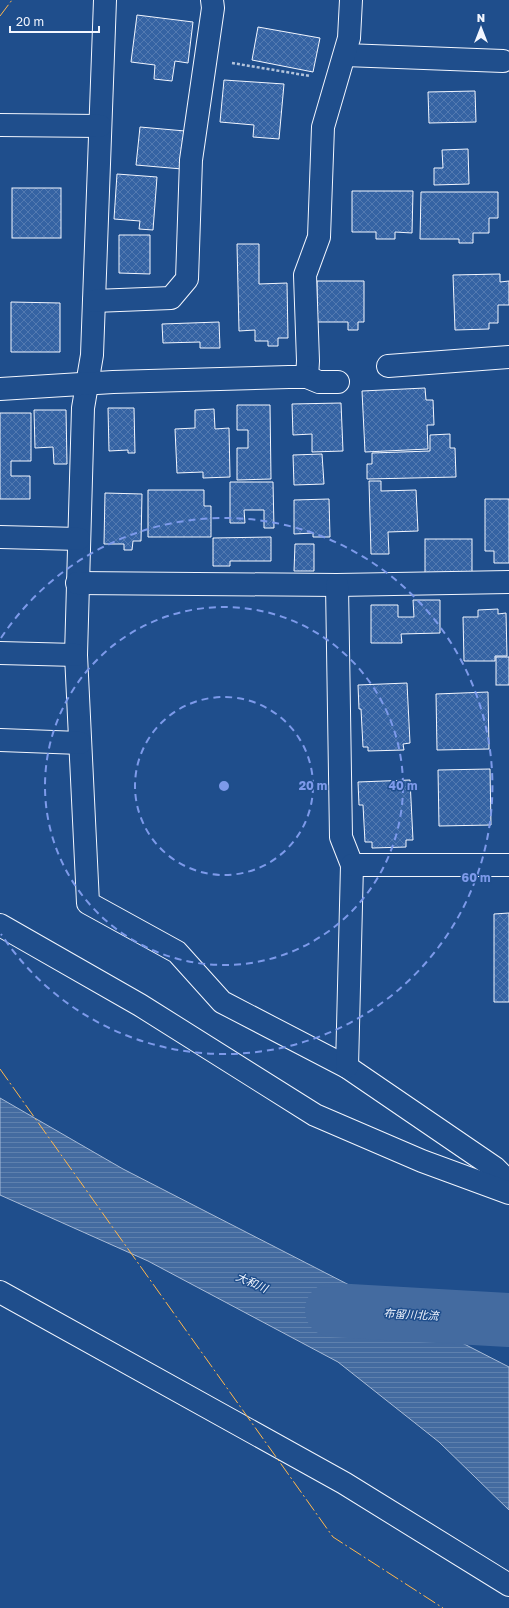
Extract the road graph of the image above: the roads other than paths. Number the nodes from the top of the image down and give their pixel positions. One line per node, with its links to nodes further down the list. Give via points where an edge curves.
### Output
1 (105, 0): 7 (street)
2 (212, 0): 8 (street, via 213,8 191,160 187,279 171,298)
3 (351, 0): 4 (street, via 349,38)
4 (344, 55): 5 (street); 11 (street, via 323,127 320,238 305,275)
5 (503, 61)
6 (0, 125): 7 (street)
7 (100, 126): 8 (street)
8 (94, 301): 13 (street, via 92,355)
9 (509, 357): 10 (street)
10 (388, 366)
11 (307, 377): 12 (street, via 319,382); 13 (street)
12 (338, 382)
13 (87, 383): 14 (street); 16 (street, via 83,408)
14 (0, 389)
15 (0, 537): 16 (street)
16 (79, 539): 18 (street)
17 (509, 582): 19 (street)
18 (77, 583): 19 (street); 21 (street)
19 (337, 585): 24 (street, via 341,837)
20 (0, 653): 21 (street)
21 (76, 655): 23 (street)
22 (0, 740): 23 (street)
23 (80, 743): 27 (street, via 88,903 177,952 222,1002)
24 (352, 865): 25 (street); 27 (street)
25 (509, 865)
26 (0, 925): 29 (street, via 140,1005 315,1115 422,1161)
27 (347, 1067): 28 (street, via 495,1168)
28 (509, 1182)
29 (509, 1193)
30 (0, 1292): 31 (street, via 344,1483)
31 (509, 1585)

